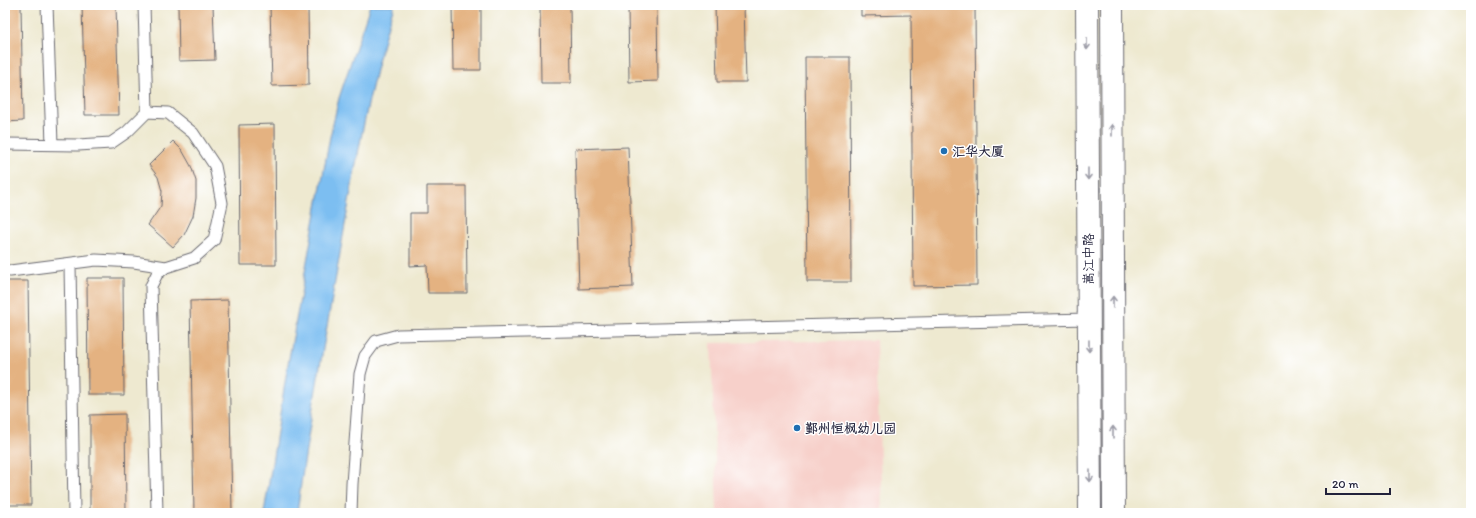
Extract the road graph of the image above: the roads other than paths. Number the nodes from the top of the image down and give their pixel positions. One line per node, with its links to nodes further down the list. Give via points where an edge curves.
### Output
1 (47, 5): 7 (lane)
2 (144, 5): 5 (lane)
3 (1087, 5): 11 (main road, 嵩江中路, one-way to 11)
4 (1112, 5): 16 (main road, 嵩江中路, one-way to 4)
5 (146, 112): 7 (lane, via 127,132 111,142); 9 (lane, via 168,114 193,133 215,166 222,203 214,240 194,258)
6 (5, 144): 7 (lane)
7 (52, 144)
8 (70, 264): 9 (lane, via 96,260 127,261); 10 (lane); 12 (lane)
9 (166, 268): 13 (lane, via 157,274 151,286)
10 (5, 270)
11 (1089, 319): 14 (lane, via 398,335 376,341 365,356 360,374); 15 (main road, 嵩江中路, one-way to 15)
12 (74, 513)
13 (157, 513)
14 (351, 513)
15 (1090, 513)
16 (1114, 513)

